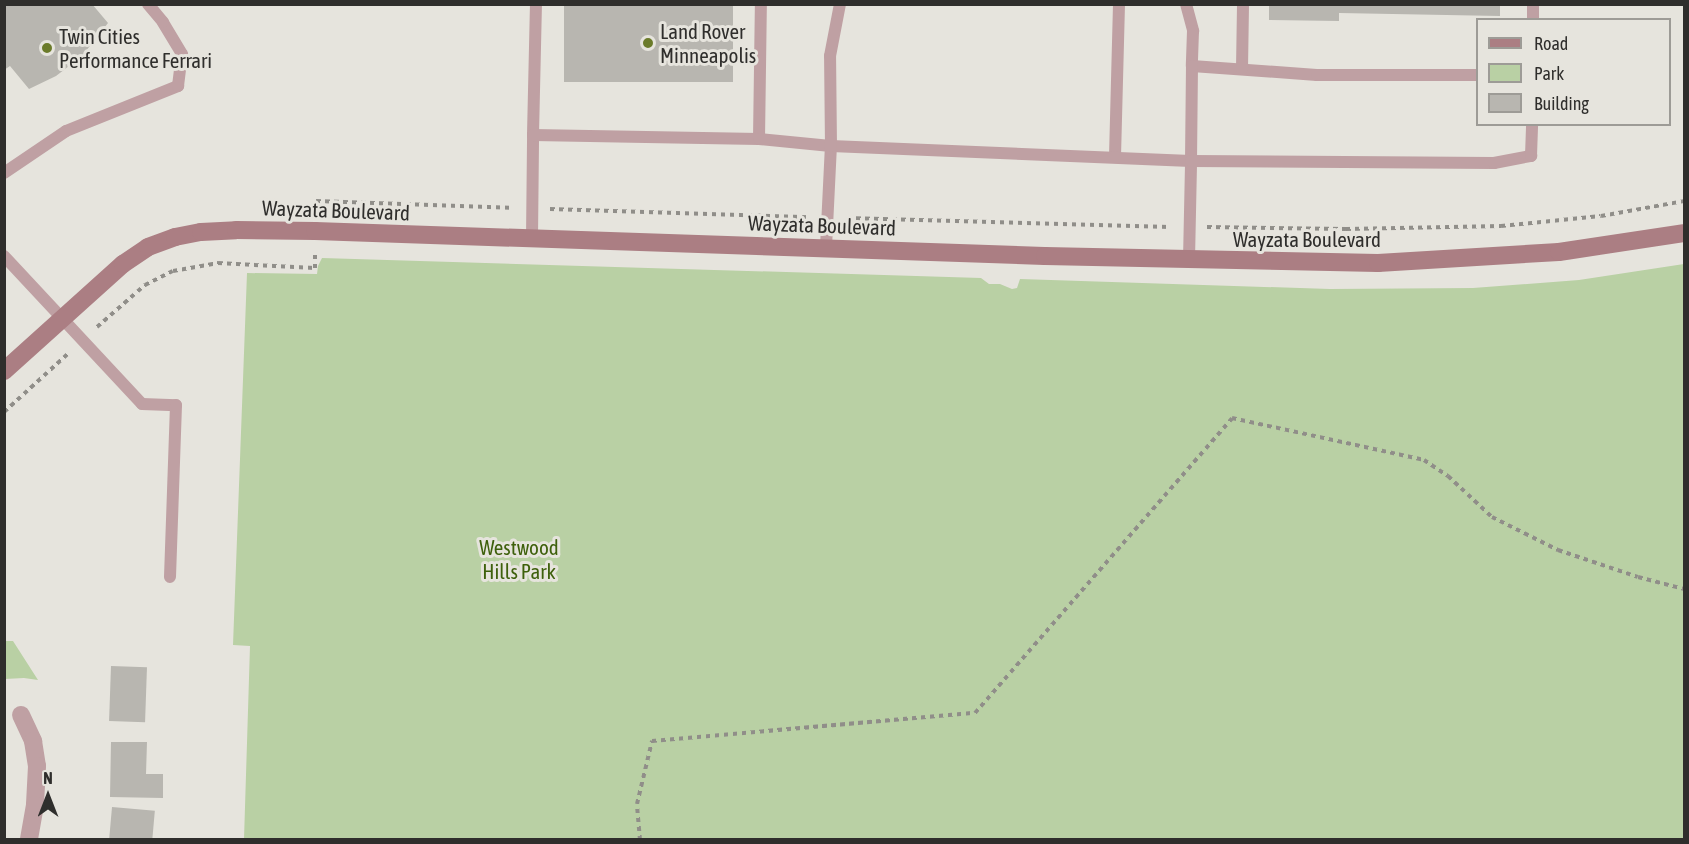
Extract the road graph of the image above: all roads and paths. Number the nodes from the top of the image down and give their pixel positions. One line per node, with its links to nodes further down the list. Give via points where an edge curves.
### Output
1 (148, 4): 17 (lane, via 182,54 178,86 66,131)
2 (536, 4): 12 (lane)
3 (760, 4): 13 (lane)
4 (840, 4): 14 (lane, via 830,56)
5 (1119, 4): 15 (lane)
6 (1186, 4): 8 (lane, via 1193,31)
7 (1243, 4): 9 (lane)
8 (1192, 66): 9 (lane); 16 (lane)
9 (1242, 69): 10 (lane, via 1317,75)
10 (1476, 75)
11 (1532, 126): 16 (lane, via 1531,156 1494,163)
12 (533, 135): 13 (lane); 26 (lane)
13 (759, 139): 14 (lane)
14 (831, 146): 15 (lane); 22 (lane)
15 (1115, 157): 16 (lane)
16 (1191, 161): 29 (lane)
17 (5, 173)
18 (316, 201): 20 (path)
19 (1684, 201): 24 (path, via 1601,216 1501,225)
20 (502, 207)
21 (559, 209): 22 (path)
22 (828, 217): 23 (path); 27 (lane)
23 (1163, 226)
24 (1213, 227)
25 (1684, 232): 29 (street, Wayzata Boulevard, via 1559,252 1400,261)
26 (532, 238): 27 (street, Wayzata Boulevard); 31 (street, Wayzata Boulevard, via 201,232 148,248 123,264)
27 (826, 248): 29 (street, Wayzata Boulevard)
28 (4, 256): 31 (lane)
29 (1189, 260)
30 (315, 268): 32 (path, via 218,263 173,271 145,285)
31 (62, 319): 32 (lane); 33 (street, Wayzata Boulevard)
32 (84, 339): 34 (path); 35 (lane, via 142,404 176,405)
33 (4, 371)
34 (4, 412)
35 (170, 577)
36 (1684, 589): 39 (path, via 1638,578 1558,550 1492,517 1448,476 1424,460 1232,418 975,713 652,741 637,804)
37 (21, 715): 38 (street, via 33,741 37,766)
38 (29, 840)
39 (640, 840)

